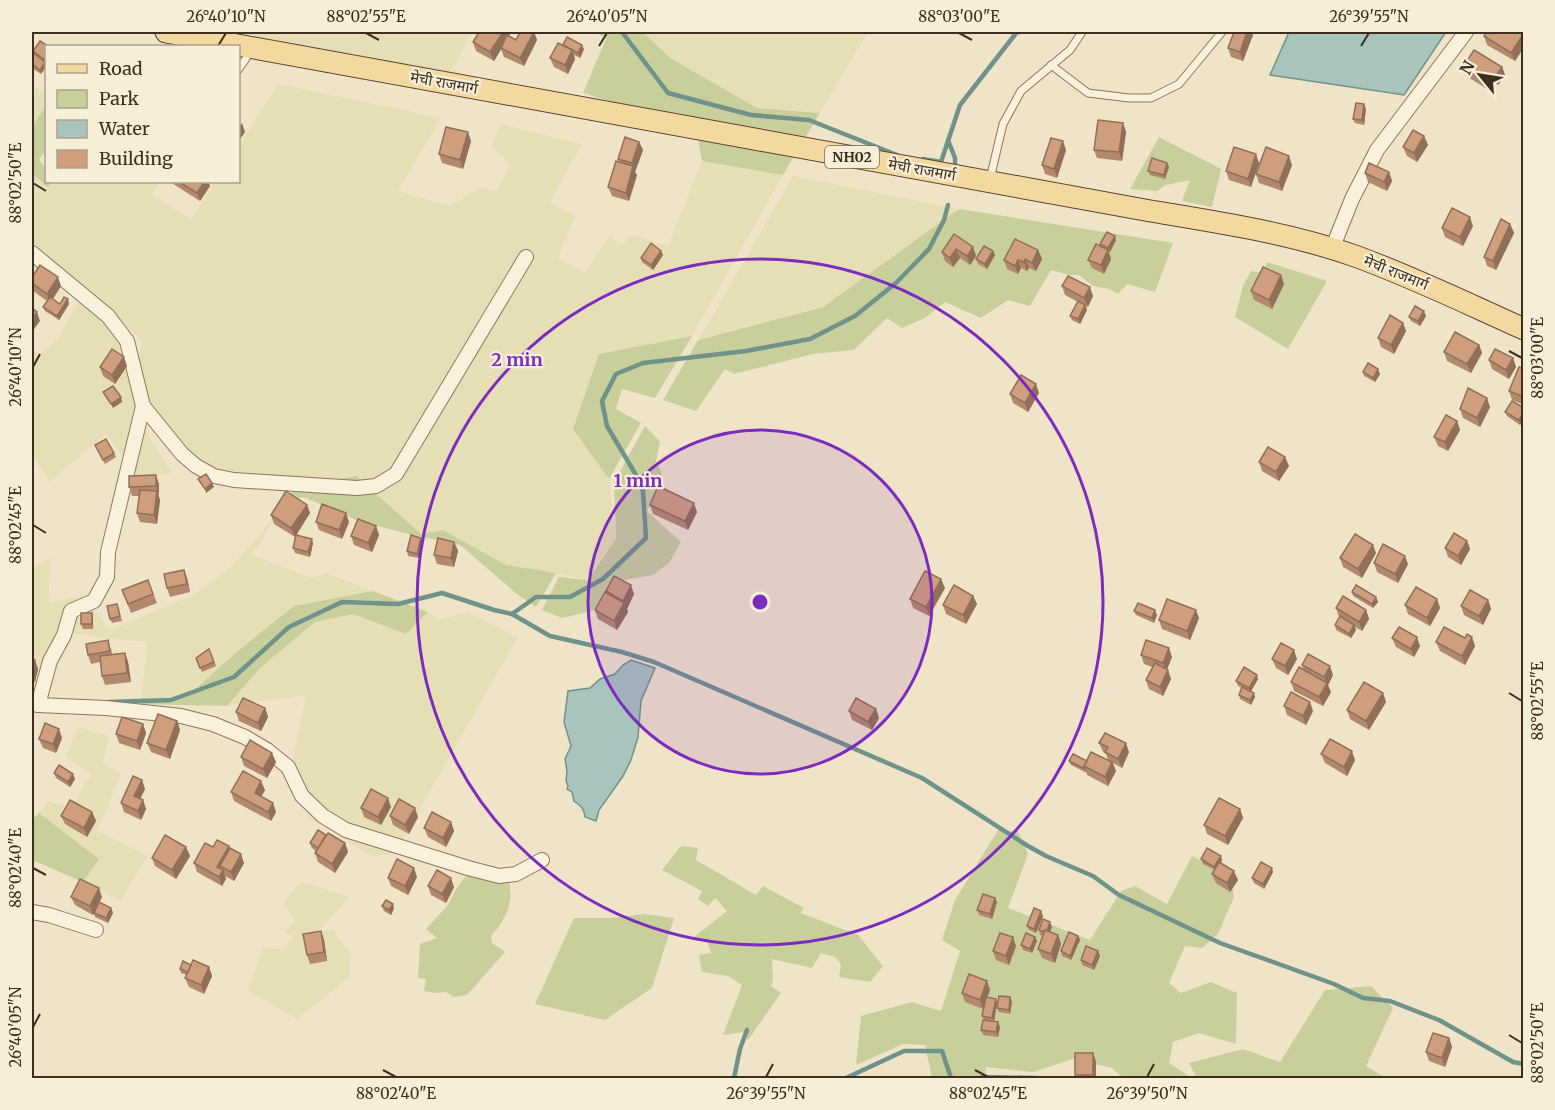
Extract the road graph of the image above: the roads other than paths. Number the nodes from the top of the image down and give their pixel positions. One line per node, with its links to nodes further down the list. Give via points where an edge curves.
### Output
1 (166, 32): 5 (main road, मेची राजमार्ग / NH02)
2 (1082, 32): 7 (lane, via 1070,50)
3 (1222, 32): 7 (lane, via 1179,84 1151,98 1088,93)
4 (1466, 32): 10 (street, via 1377,150)
5 (204, 35): 6 (main road, मेची राजमार्ग / NH02)
6 (252, 48): 8 (lane); 9 (main road, मेची राजमार्ग / NH02)
7 (1051, 65): 9 (lane, via 1021,91 1003,124)
8 (240, 67)
9 (990, 182): 10 (main road, मेची राजमार्ग / NH02, via 1241,226)
10 (1332, 249): 13 (main road, मेची राजमार्ग / NH02)
11 (32, 253): 14 (street, via 108,316 127,341)
12 (526, 258): 14 (street, via 396,474 376,486 357,488 214,476 182,454)
13 (1524, 329)
14 (144, 406): 15 (street, via 108,552 106,577 94,601 71,611)
15 (35, 704): 16 (street, via 181,716 213,724 267,750 288,767 302,796 346,830 499,876 516,874)
16 (542, 860)
17 (32, 912): 18 (street)
18 (96, 930)

